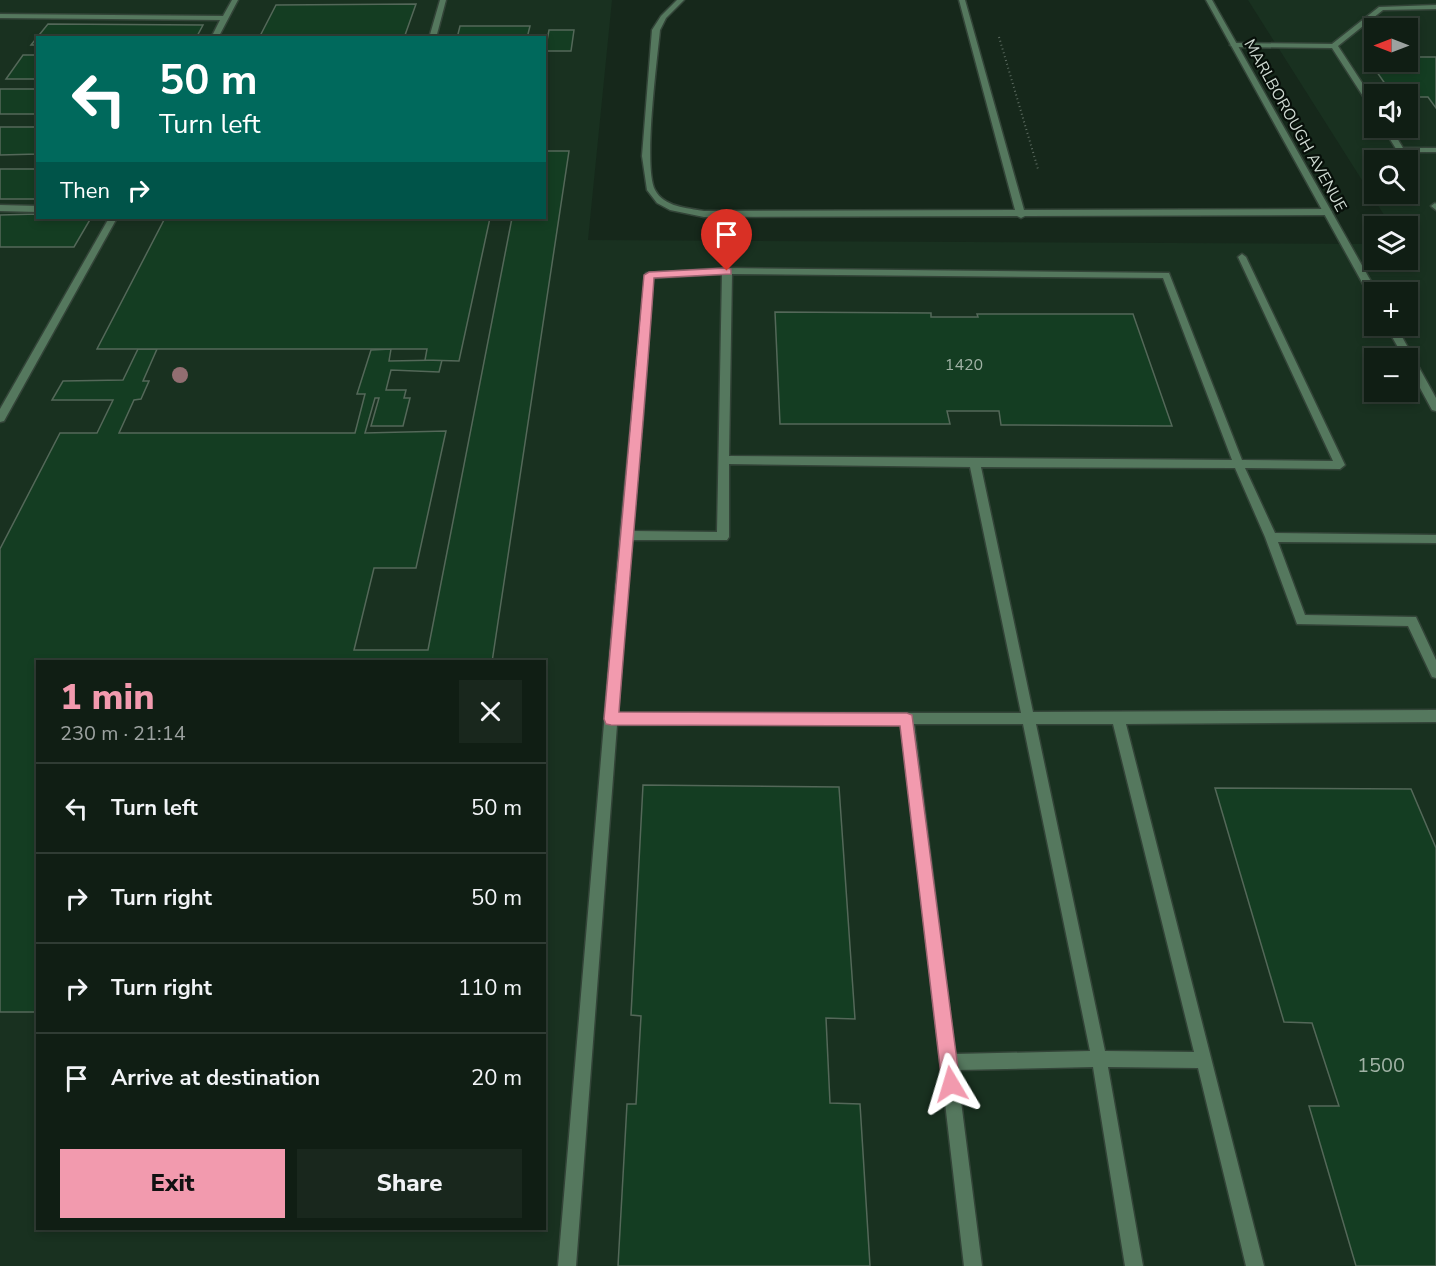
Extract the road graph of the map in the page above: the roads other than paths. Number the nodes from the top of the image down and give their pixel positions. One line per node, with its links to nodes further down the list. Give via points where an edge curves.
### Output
1 (235, 0): 8 (street)
2 (443, 0): 10 (street)
3 (681, 0): 19 (street, via 656,30 646,156 651,190 660,201 673,208 704,213)
4 (962, 0): 19 (street)
5 (1209, 0): 11 (street, MARLBOROUGH AVENUE)
6 (1436, 7): 12 (street, via 1381,8)
7 (0, 16): 8 (street)
8 (225, 18): 9 (street)
9 (215, 36)
10 (433, 36)
11 (1234, 45): 12 (street); 18 (street, MARLBOROUGH AVENUE)
12 (1335, 46): 13 (street)
13 (1364, 92)
14 (1393, 138): 15 (street, via 1401,150)
15 (1436, 150)
16 (0, 208): 17 (street)
17 (36, 208)
18 (1328, 212): 19 (street); 23 (street, MARLBOROUGH AVENUE)
19 (1021, 215)
20 (112, 219): 27 (street)
21 (1242, 257): 30 (street, via 1340,465)
22 (727, 271): 28 (street); 30 (street, via 1166,275); 31 (street, via 649,275)
23 (1367, 282)
24 (1397, 336): 25 (street)
25 (1432, 394): 26 (street)
26 (1436, 406)
27 (0, 418)
28 (724, 459): 29 (street); 31 (street, via 723,537)
29 (975, 463): 30 (street); 39 (street)
30 (1239, 466): 32 (street)
31 (626, 535): 37 (street)
32 (1271, 537): 33 (street); 34 (street, via 1301,620 1412,621)
33 (1436, 539)
34 (1436, 673)
35 (1436, 716): 36 (street)
36 (1118, 718): 39 (street); 41 (street)
37 (611, 719): 38 (street); 43 (street)
38 (907, 719): 39 (street); 42 (street)
39 (1029, 719): 40 (street)
40 (1099, 1059): 41 (street); 42 (street); 45 (street)
41 (1204, 1060): 46 (street)
42 (948, 1062): 44 (street)
43 (567, 1266)
44 (973, 1266)
45 (1134, 1266)
46 (1255, 1266)

